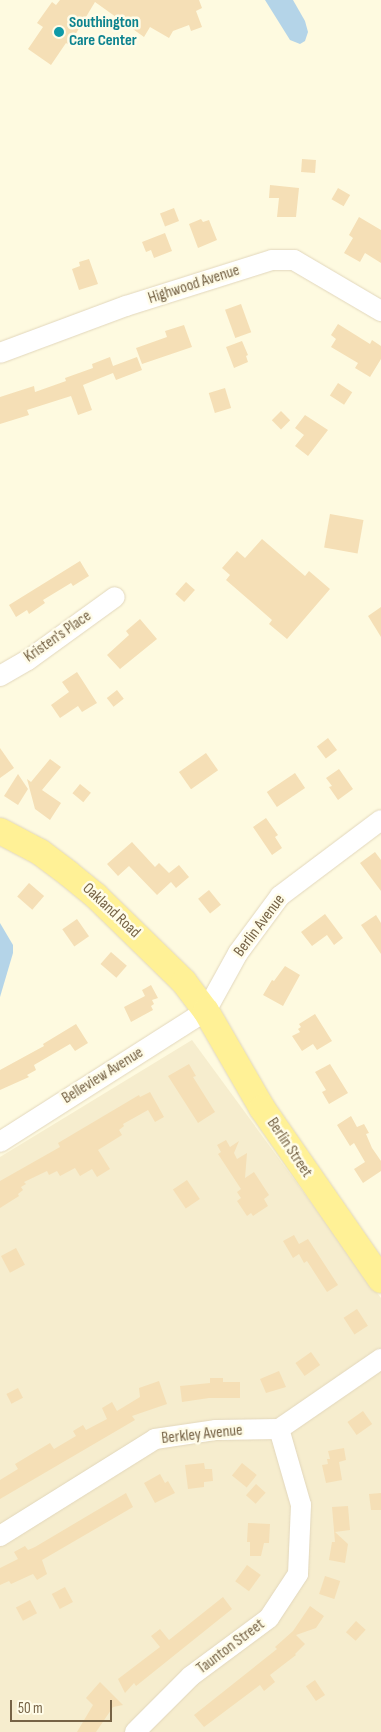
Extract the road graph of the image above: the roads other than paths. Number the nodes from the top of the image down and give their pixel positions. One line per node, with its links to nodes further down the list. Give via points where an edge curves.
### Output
1 (381, 311): 2 (street, Highwood Avenue, via 294,260 272,260 126,306)
2 (0, 353)
3 (115, 597): 4 (street, Kristen's Place, via 28,660)
4 (0, 676)
5 (381, 820): 7 (street, Berlin Avenue, via 280,896 238,953)
6 (0, 831): 7 (main road, Oakland Road, via 40,852 96,896 184,982)
7 (206, 1011): 8 (street, Belleview Avenue); 9 (main road, Berlin Street, via 262,1108)
8 (0, 1142)
9 (381, 1280)
10 (381, 1359): 11 (street)
11 (279, 1429): 12 (street, Berkley Avenue, via 216,1430 155,1439); 13 (street, Taunton Street, via 301,1505 298,1574 269,1618 191,1676)
12 (0, 1536)
13 (135, 1732)

